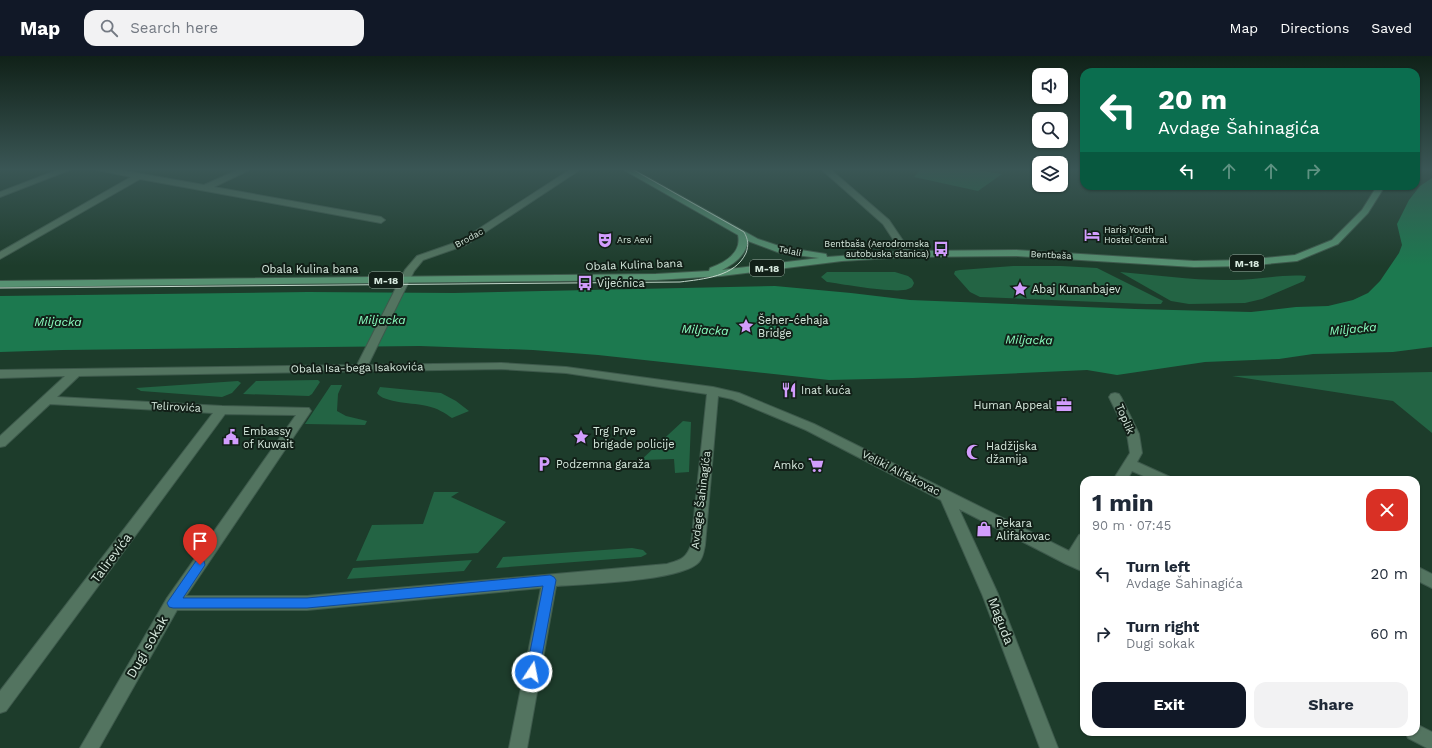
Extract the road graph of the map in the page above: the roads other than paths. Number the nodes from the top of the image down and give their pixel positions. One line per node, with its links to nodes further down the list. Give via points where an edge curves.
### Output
1 (95, 201): 10 (street)
2 (278, 201): 7 (street)
3 (528, 201): 14 (street, Brodac, via 462,243 420,258 410,270)
4 (683, 201): 8 (main road, Telali / M-18)
5 (862, 201): 9 (street, via 886,222)
6 (1371, 201): 9 (main road, Bentbaša / M-18, via 1352,226 1335,242 1297,258 1194,264 1016,253)
7 (381, 220)
8 (742, 234): 11 (main road, Telali / M-18, via 780,250); 12 (main road, M-18, via 742,247 729,264)
9 (907, 254): 11 (main road, Bentbaša / M-18)
10 (0, 256)
11 (842, 258): 12 (main road, Bentbaša / M-18)
12 (692, 276): 14 (main road, Obala Kulina bana / M-18)
13 (0, 284): 14 (main road, Obala Kulina bana / M-18)
14 (403, 285): 15 (street, Brodac)
15 (361, 368): 17 (street, Obala Isa-bega Isakovića); 18 (street, Obala Isa-bega Isakovića, via 540,368)
16 (0, 374): 17 (street, Obala Isa-bega Isakovića)
17 (75, 374): 20 (street)
18 (713, 391): 27 (street, Veliki Alifakovac, via 735,396 810,427); 30 (street, Avdage Šahinagića, via 698,545 694,558 684,565 667,570)
19 (1115, 397): 24 (street, Toplik, via 1133,434 1136,453)
20 (47, 400): 21 (street, Telirovića); 23 (street)
21 (222, 410): 22 (street, Telirovića); 33 (street, Talirevića)
22 (305, 411): 32 (street, Dugi sokak)
23 (0, 443)
24 (1129, 464): 25 (street, Toplik); 26 (street)
25 (1122, 476)
26 (1156, 476)
27 (948, 497): 28 (street, Veliki Alifakovac); 38 (street, Maguda, via 990,594)
28 (1078, 563)
29 (1420, 574): 31 (street)
30 (550, 580): 32 (street, Avdage Šahinagića, via 307,603); 37 (street)
31 (1432, 582)
32 (173, 603): 36 (street, Dugi sokak)
33 (0, 705)
34 (1420, 735): 35 (street)
35 (1432, 741)
36 (89, 748)
37 (518, 748)
38 (1049, 748)

